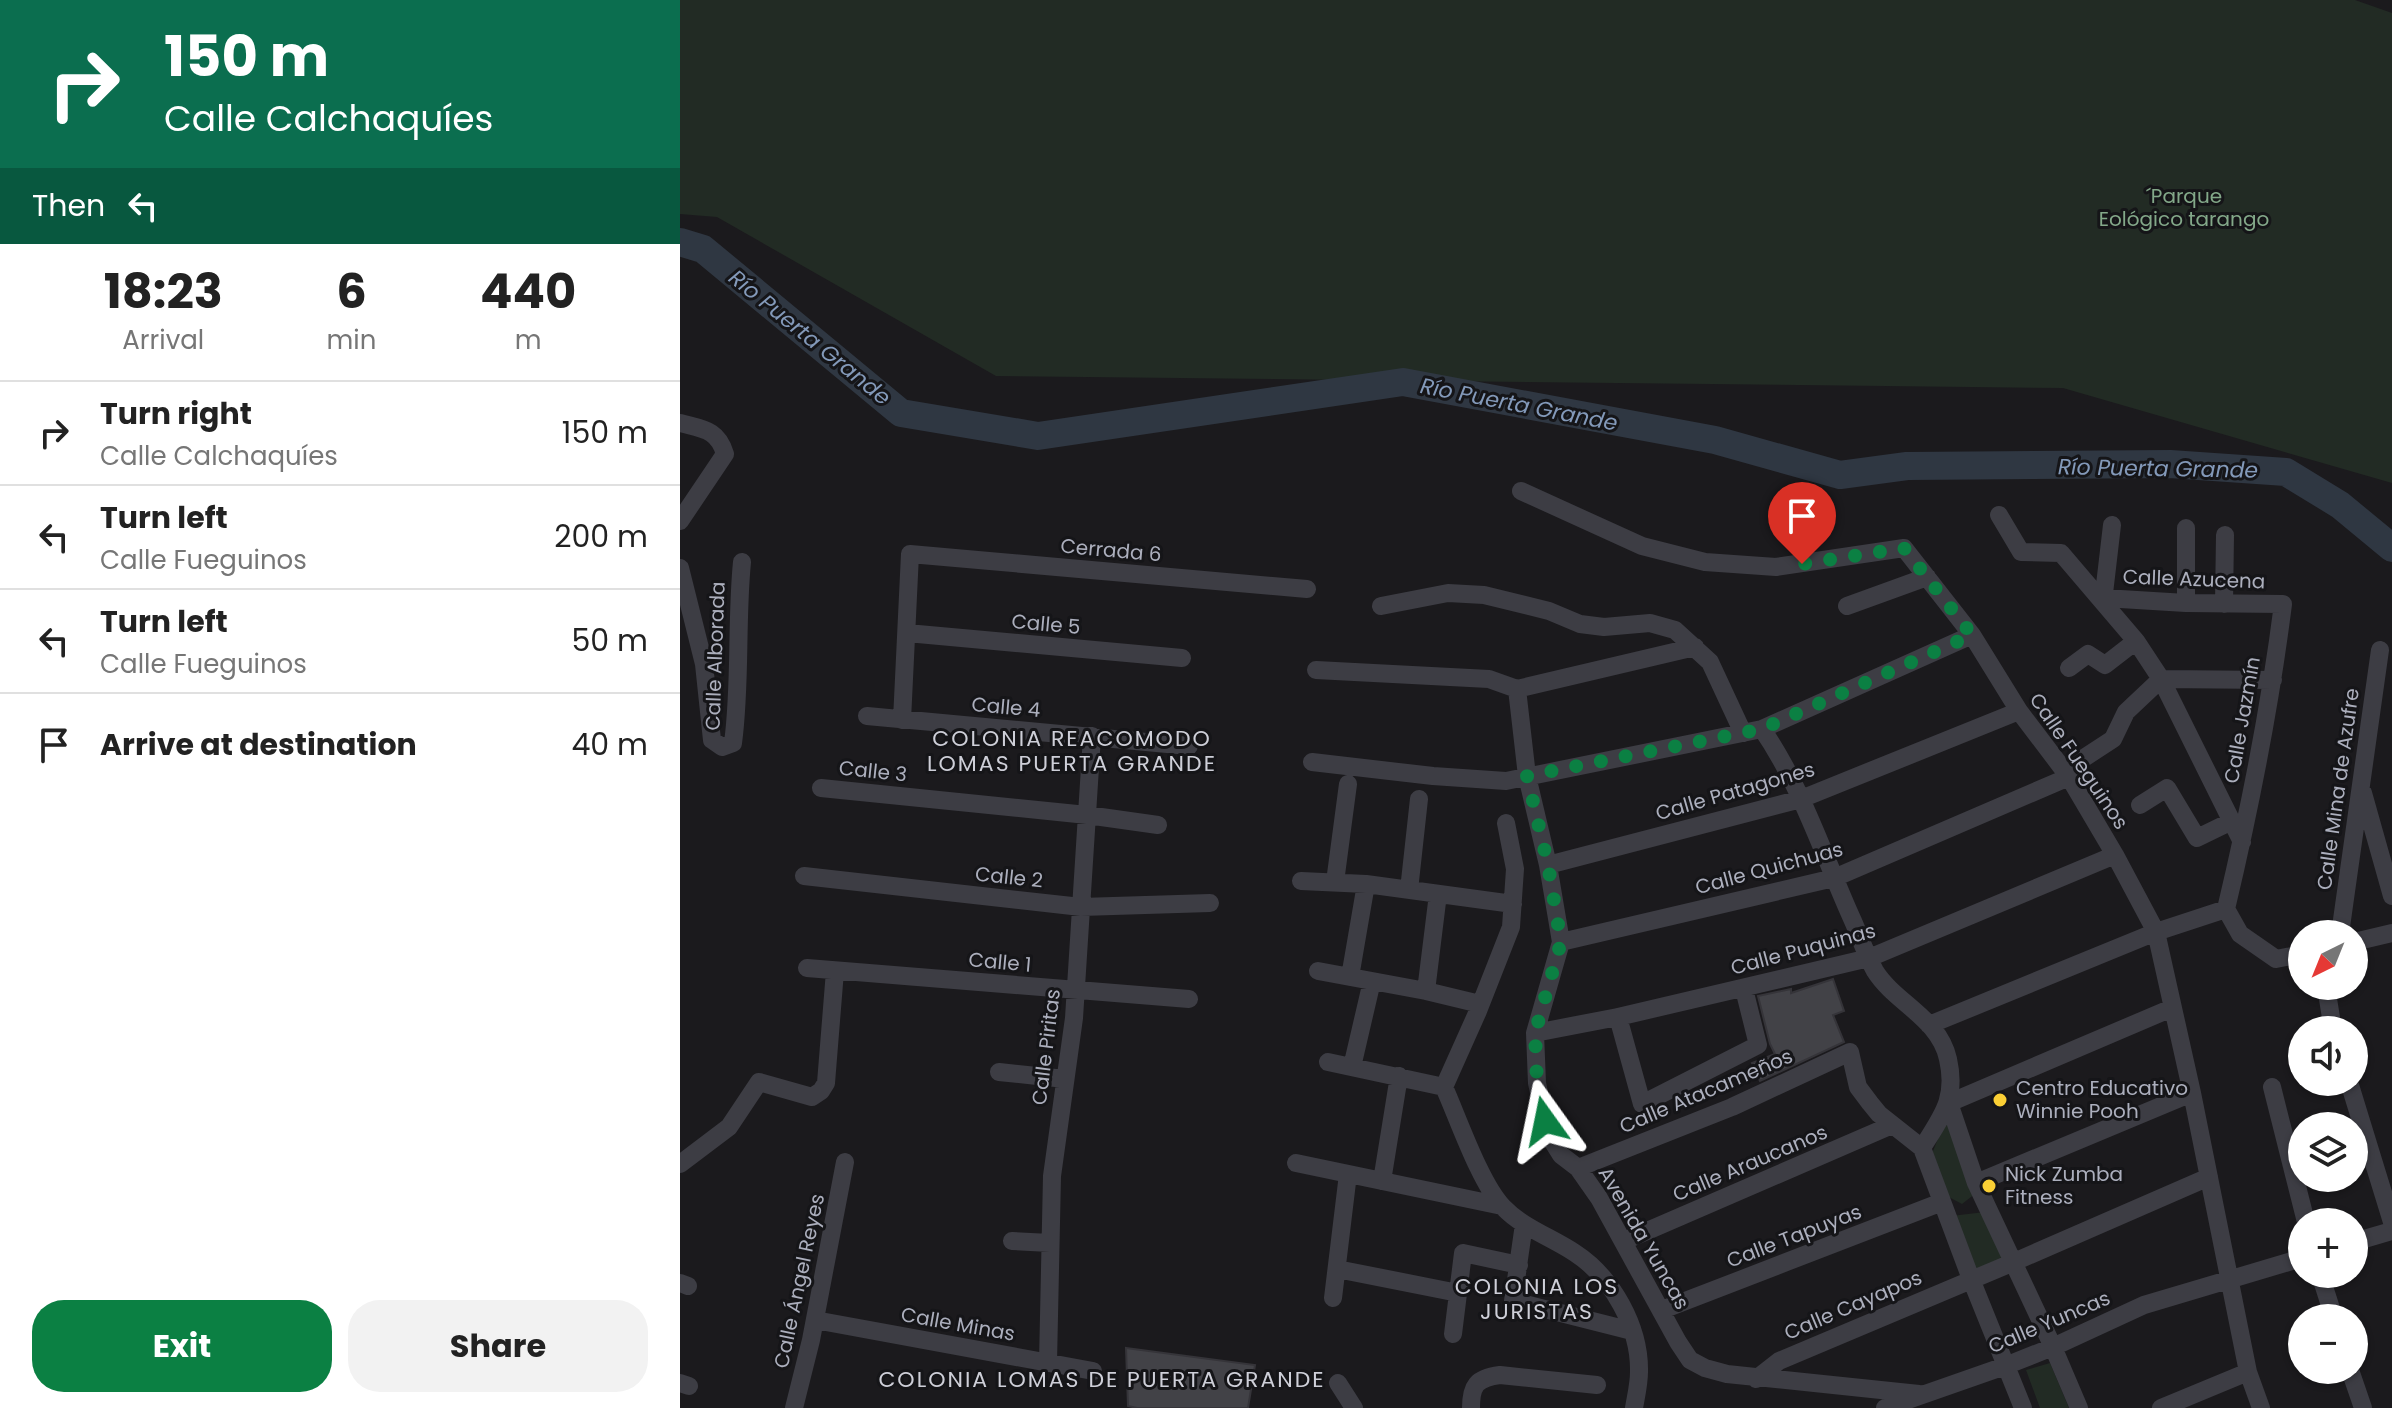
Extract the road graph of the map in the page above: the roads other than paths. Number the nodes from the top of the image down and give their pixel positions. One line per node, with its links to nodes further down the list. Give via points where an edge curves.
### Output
1 (680, 423): 4 (street, via 711,432 725,454)
2 (1521, 491): 10 (street, Calle Fueguinos, via 1642,546 1705,562 1776,567 1904,548)
3 (1999, 515): 12 (street, via 2021,552 2061,553)
4 (680, 521)
5 (2112, 525): 12 (street)
6 (2186, 528): 13 (street)
7 (2225, 535): 14 (street)
8 (742, 562): 9 (street, Calle Alborada, via 736,719 733,743 722,747 712,740 704,664)
9 (680, 568)
10 (1927, 577): 17 (street); 19 (street, Calle Fueguinos)
11 (1307, 589): 18 (street, Cerrada 6, via 910,554)
12 (2104, 600): 13 (street, Calle Azucena); 20 (street)
13 (2186, 603): 14 (street, Calle Azucena)
14 (2224, 604): 15 (street, Calle Azucena)
15 (2283, 604): 27 (street, Calle Jazmín)
16 (1381, 606): 21 (street, via 1448,593 1484,595 1580,624 1650,623 1675,630)
17 (1847, 606)
18 (907, 633): 23 (street, Calle 5); 31 (street)
19 (1972, 635): 29 (street, Calle Fueguinos); 32 (street)
20 (2136, 641): 24 (street, via 2105,665 2088,654); 26 (street)
21 (1695, 647): 28 (street); 32 (street)
22 (2380, 650): 39 (street, Calle Mina de Azufre)
23 (1182, 658)
24 (2069, 668)
25 (1316, 670): 28 (street, via 1489,679)
26 (2161, 679): 27 (street); 36 (street, Calle Quichuas, via 2126,712 2113,739); 45 (street)
27 (2273, 680): 48 (street, Calle Jazmín)
28 (1517, 689): 37 (street, Avenida Yuncas)
29 (2019, 711): 36 (street, Calle Fueguinos); 42 (street, Calle Patagones)
30 (867, 716): 31 (street, Calle 4)
31 (902, 720): 33 (street, Calle 4)
32 (1753, 731): 37 (street); 42 (street, via 1778,752)
33 (1092, 736): 34 (street, Calle 4); 44 (street, Calle Piritas)
34 (1189, 746)
35 (1312, 762): 37 (street, via 1506,781)
36 (2066, 774): 49 (street, Calle Fueguinos); 52 (street, Calle Quichuas)
37 (1527, 776): 50 (street, Avenida Yuncas)
38 (1348, 784): 54 (street)
39 (2361, 786): 58 (street); 63 (street, Calle Mina de Azufre)
40 (821, 788): 44 (street, Calle 3)
41 (1419, 799): 56 (street)
42 (1801, 799): 50 (street, Calle Patagones); 52 (street)
43 (2140, 805): 45 (street, via 2167,788 2197,838)
44 (1087, 815): 47 (street, Calle 3); 61 (street, Calle Piritas)
45 (2232, 821): 48 (street)
46 (1506, 823): 60 (street, via 1515,869)
47 (1158, 825)
48 (2242, 842): 62 (street, Calle Jazmín)
49 (2115, 855): 64 (street, Calle Fueguinos); 69 (street, Calle Puquinas)
50 (1548, 865): 67 (street, Avenida Yuncas)
51 (804, 876): 61 (street, Calle 2)
52 (1834, 878): 67 (street, Calle Quichuas); 69 (street)
53 (1301, 881): 54 (street)
54 (1335, 882): 55 (street)
55 (1366, 884): 56 (street); 73 (street)
56 (1409, 890): 57 (street)
57 (1438, 894): 60 (street); 77 (street)
58 (2392, 896)
59 (1210, 903): 61 (street, Calle 2)
60 (1513, 904): 79 (street, via 1511,927)
61 (1081, 907): 76 (street, Calle Piritas)
62 (2226, 909): 64 (street); 68 (street, via 2240,934 2276,959)
63 (2342, 920)
64 (2156, 932): 80 (street, Calle Fueguinos); 82 (street)
65 (2392, 933): 66 (street)
66 (2368, 939)
67 (1561, 942): 83 (street, Avenida Yuncas)
68 (2288, 957)
69 (1869, 958): 75 (street, Calle Puquinas); 82 (street, via 1876,973)
70 (807, 968): 71 (street, Calle 1)
71 (835, 971): 76 (street, Calle 1); 98 (street, via 826,1083 821,1091 812,1097 759,1082 729,1127)
72 (1318, 971): 73 (street)
73 (1350, 977): 74 (street)
74 (1372, 981): 77 (street); 85 (street)
75 (1744, 989): 81 (street, Calle Puquinas); 81 (street, via 1758,1045 1642,1104)
76 (1076, 991): 78 (street, Calle 1); 88 (street, Calle Piritas)
77 (1426, 991): 79 (street)
78 (1189, 999)
79 (1480, 1004): 89 (street)
80 (2172, 1008): 91 (street, Calle Fueguinos); 93 (street)
81 (1618, 1017): 83 (street, Calle Puquinas)
82 (1929, 1025): 93 (street, via 1947,1055)
83 (1535, 1033): 99 (street, Avenida Yuncas, via 1537,1083 1551,1139)
84 (1328, 1062): 85 (street)
85 (1352, 1067): 87 (street)
86 (999, 1072): 88 (street)
87 (1399, 1076): 89 (street); 102 (street)
88 (1065, 1079): 113 (street, Calle Piritas, via 1052,1176)
89 (1444, 1087): 105 (street)
90 (2272, 1087): 106 (street)
91 (2192, 1093): 101 (street, Calle Fueguinos); 103 (street)
92 (2353, 1096): 107 (street)
93 (1949, 1103): 95 (street); 103 (street)
94 (1892, 1125): 95 (street); 99 (street, Calle Atacameños, via 1858,1087 1850,1052 1732,1107); 112 (street, Calle Araucanos)
95 (1922, 1148): 104 (street)
96 (845, 1162): 123 (street, Calle Ángel Reyes)
97 (1296, 1163): 100 (street)
98 (680, 1164)
99 (1578, 1168): 112 (street, Avenida Yuncas)
100 (1348, 1174): 102 (street); 117 (street)
101 (2209, 1177): 114 (street); 119 (street, Calle Fueguinos)
102 (1382, 1181): 105 (street)
103 (1976, 1183): 114 (street)
104 (1942, 1202): 118 (street); 122 (street, Calle Tapuyas)
105 (1502, 1206): 108 (street)
106 (2302, 1208)
107 (2392, 1222)
108 (1524, 1224): 116 (street); 124 (street, via 1577,1254 1606,1280)
109 (2392, 1231): 110 (street)
110 (2368, 1238)
111 (1012, 1241): 113 (street)
112 (1624, 1241): 122 (street, Avenida Yuncas)
113 (1050, 1243): 127 (street, Calle Piritas)
114 (2014, 1262): 118 (street, Calle Cayapos); 126 (street)
115 (2288, 1262): 119 (street, Calle Yuncas)
116 (1519, 1265): 120 (street, via 1463,1253); 124 (street, via 1513,1301)
117 (1337, 1269): 120 (street); 121 (street)
118 (1971, 1279): 128 (street); 131 (street, Calle Cayapos, via 1779,1361)
119 (2230, 1279): 126 (street, Calle Yuncas, via 2144,1305); 130 (street, Calle Fueguinos)
120 (1458, 1293): 125 (street)
121 (1333, 1298)
122 (1662, 1310): 131 (street, Avenida Yuncas, via 1690,1360)
123 (815, 1320): 127 (street, Calle Minas); 136 (street, Calle Ángel Reyes)
124 (1632, 1331): 139 (street, via 1639,1369)
125 (1453, 1334)
126 (2053, 1347): 128 (street, Calle Yuncas); 142 (street)
127 (1048, 1363): 129 (street, Calle Minas)
128 (2005, 1366): 135 (street, Calle Yuncas); 141 (street)
129 (1093, 1371)
130 (2248, 1372): 143 (street); 144 (street, Calle Fueguinos)
131 (1756, 1379): 135 (street, Avenida Yuncas)
132 (1338, 1383): 137 (street)
133 (2355, 1384): 145 (street)
134 (1597, 1385): 138 (street, via 1488,1376 1471,1391)
135 (1919, 1394): 140 (street, Calle Yuncas)
136 (794, 1408)
137 (1354, 1408)
138 (1471, 1408)
139 (1634, 1408)
140 (1885, 1408)
141 (2023, 1408)
142 (2079, 1408)
143 (2161, 1408)
144 (2261, 1408)
145 (2363, 1408)

